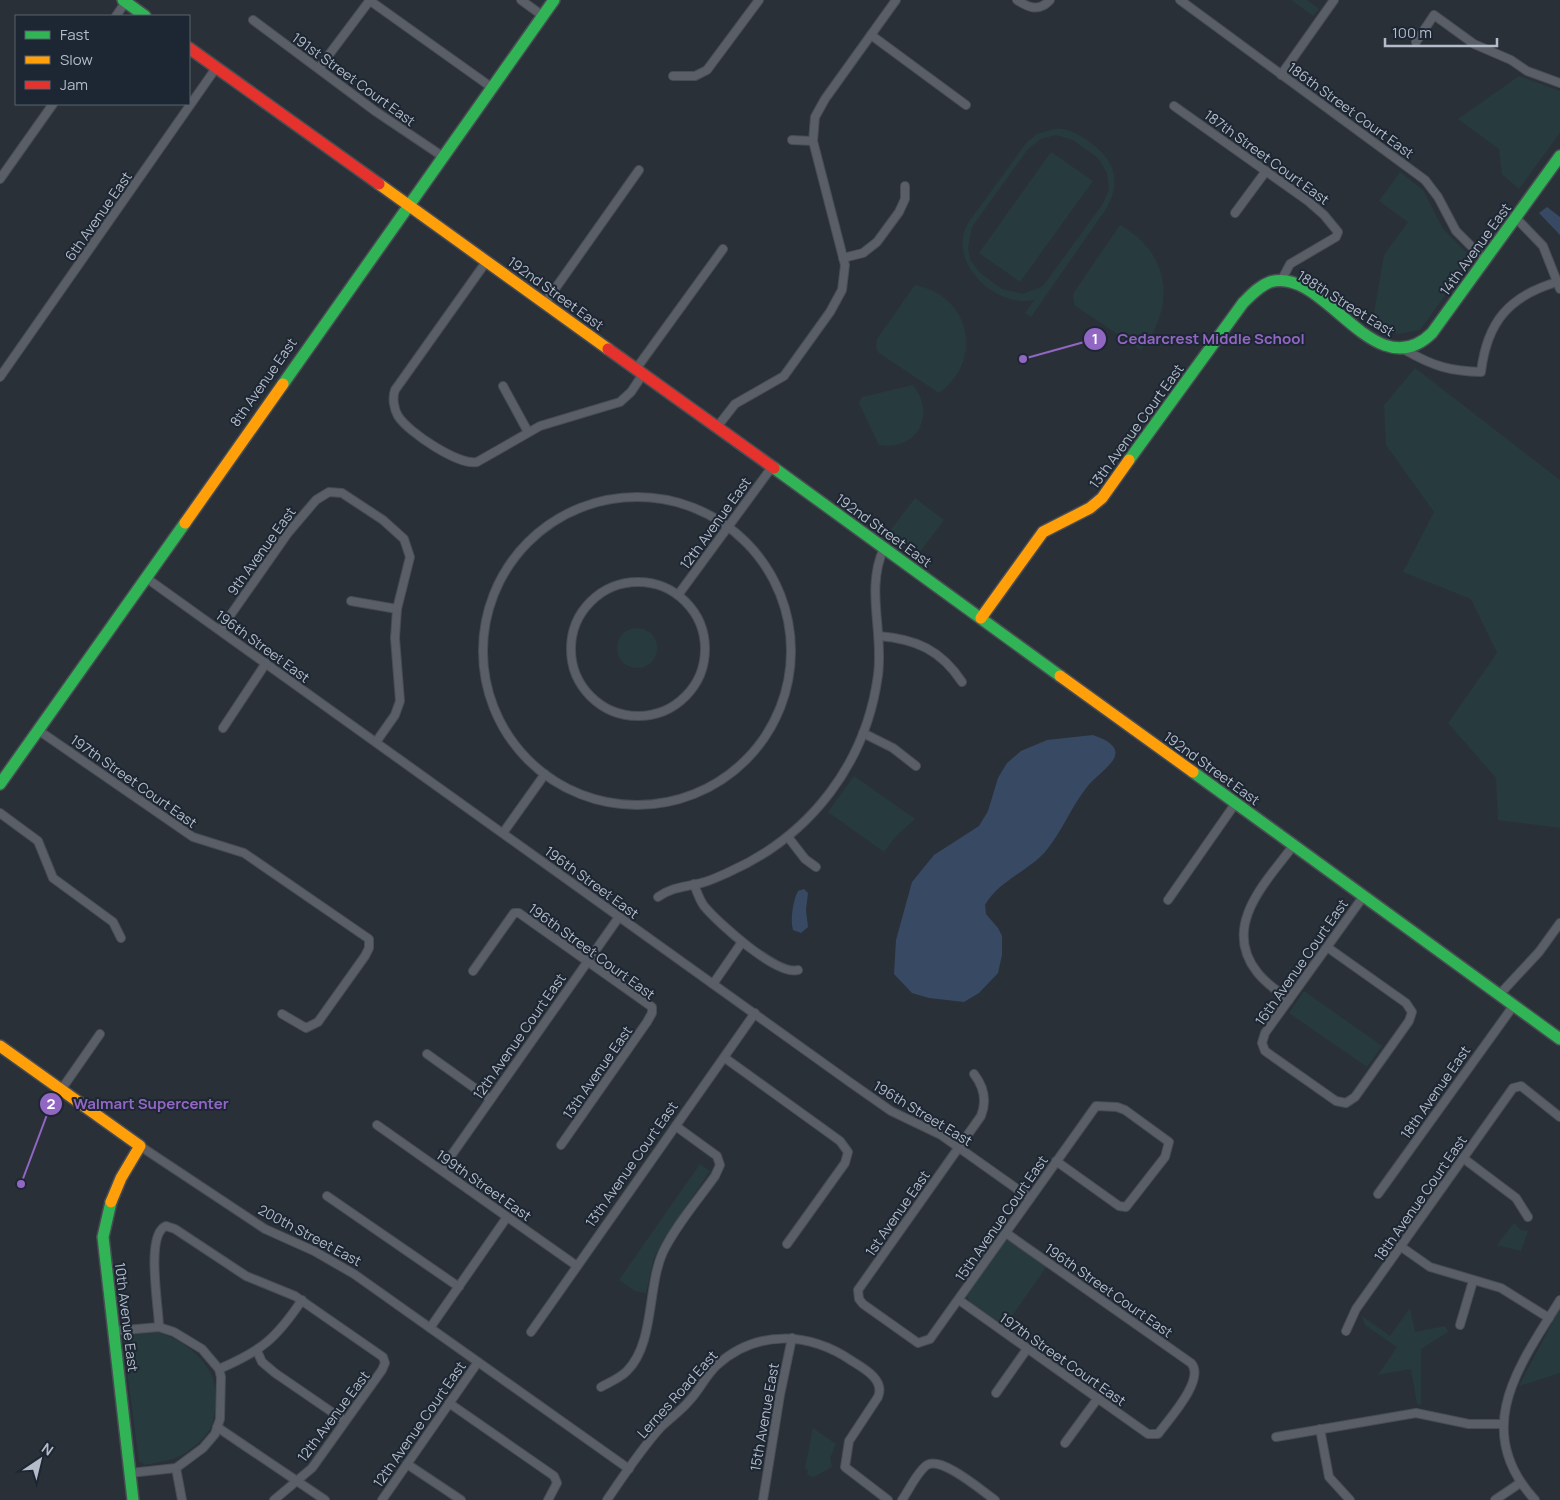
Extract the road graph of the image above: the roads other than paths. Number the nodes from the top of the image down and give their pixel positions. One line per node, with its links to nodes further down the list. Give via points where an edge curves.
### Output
1 (369, 0): 19 (street); 23 (street)
2 (521, 0): 13 (street)
3 (554, 0): 13 (street, 8th Avenue East)
4 (759, 0): 21 (street, via 707,70 695,76)
5 (896, 0): 15 (street)
6 (1017, 0): 7 (street, via 1037,8)
7 (1050, 0)
8 (1180, 0): 20 (street, 186th Street Court East)
9 (1334, 0): 20 (street)
10 (126, 1): 11 (street); 12 (street)
11 (117, 15)
12 (144, 15)
13 (543, 16): 23 (street, 8th Avenue East)
14 (253, 20): 19 (street, 191st Street Court East)
15 (871, 35): 25 (street); 28 (street, via 815,117)
16 (1416, 42): 22 (street, via 1434,16 1474,44 1511,60 1527,71)
17 (190, 49): 18 (street, 192nd Street East)
18 (216, 68): 35 (street, 192nd Street East); 47 (street, 6th Avenue East)
19 (319, 68): 29 (street, 191st Street Court East)
20 (1281, 75): 40 (street, 186th Street Court East, via 1426,180 1456,231)
21 (674, 76)
22 (1560, 83)
23 (491, 87): 29 (street, 8th Avenue East)
24 (52, 105): 33 (street)
25 (966, 105)
26 (1174, 106): 32 (street, 187th Street Court East)
27 (792, 140): 28 (street)
28 (813, 141): 39 (street)
29 (442, 156): 35 (street, 8th Avenue East)
30 (1560, 156): 37 (street, 14th Avenue East)
31 (639, 170): 44 (street)
32 (1266, 171): 36 (street); 42 (street, 187th Street Court East, via 1324,215 1334,225 1337,234 1290,264)
33 (0, 178)
34 (905, 186): 39 (street, via 905,200 899,212 876,242 863,254)
35 (407, 206): 41 (street, 192nd Street East); 54 (street, 8th Avenue East)
36 (1236, 213)
37 (1516, 218): 40 (street, 14th Avenue East); 43 (street, via 1543,246)
38 (723, 249): 46 (street)
39 (843, 258): 49 (street, via 846,273 842,290 789,370 776,383 735,404)
40 (1485, 260): 45 (street, 14th Avenue East, via 1432,333 1420,345)
41 (486, 262): 44 (street, 192nd Street East); 50 (street, via 398,384 393,395 394,405 402,421 414,431 463,462 485,459)
42 (1281, 281): 45 (street, 188th Street East, via 1303,289 1379,343 1391,349); 58 (street, 13th Avenue Court East, via 1262,286 1249,296 1102,498 1090,508 1043,532)
43 (1559, 286): 45 (street, 188th Street East, via 1521,296 1502,314 1486,342 1482,372 1429,364)
44 (545, 303): 46 (street, 192nd Street East)
45 (1405, 350)
46 (639, 372): 49 (street, 192nd Street East); 50 (street, via 631,392 620,402 565,417)
47 (0, 378)
48 (503, 386): 50 (street)
49 (717, 427): 51 (street, 192nd Street East)
50 (528, 432)
51 (772, 466): 52 (street, 12th Avenue East); 53 (street, 192nd Street East)
52 (728, 526): 55 (street, 12th Avenue East); 68 (street, via 714,516 680,502 627,496 592,503 567,513 544,527 519,551 499,581 490,606 484,632 484,668 499,719 519,749); 68 (street, via 743,538 767,567 789,618 792,656 786,692 762,743 721,781 687,797 651,804 595,799)
53 (884, 548): 58 (street, 192nd Street East); 60 (street, via 875,572)
54 (145, 577): 59 (street, 196th Street East); 64 (street, 8th Avenue East)
55 (678, 595): 55 (street, via 654,584 628,582 608,589 584,609 572,638 572,658 580,683 598,703 627,715 648,716 668,709 692,689 703,666 705,639 696,615)
56 (351, 602): 57 (street)
57 (398, 609): 59 (street, 9th Avenue East, via 409,568 409,552 404,539 396,529 353,499 342,493 329,492 309,507); 66 (street, via 396,658 400,701)
58 (981, 618): 70 (street, 192nd Street East)
59 (220, 630): 61 (street, 196th Street East)
60 (879, 636): 62 (street, via 914,642 928,649 953,669); 65 (street, via 878,675)
61 (266, 664): 63 (street); 66 (street, 196th Street East)
62 (962, 682)
63 (223, 728)
64 (38, 730): 69 (street, 8th Avenue East); 94 (street, 197th Street Court East, via 193,837 244,854 364,934 370,942 365,956 318,1022 306,1028)
65 (863, 733): 67 (street, via 893,748); 73 (street, via 836,785 806,822)
66 (376, 742): 72 (street, 196th Street East)
67 (916, 766)
68 (545, 774): 72 (street)
69 (0, 784)
70 (1235, 804): 74 (street, 192nd Street East); 79 (street)
71 (0, 813): 82 (street, via 38,841 53,878 113,922)
72 (503, 833): 80 (street, 196th Street East)
73 (788, 837): 75 (street, via 805,859); 76 (street, via 730,872)
74 (1293, 846): 78 (street, 192nd Street East); 90 (street, via 1255,898 1244,927 1244,944 1256,972)
75 (816, 867)
76 (694, 884): 77 (street, via 674,888); 83 (street, via 703,905)
77 (658, 897)
78 (1363, 897): 84 (street, 16th Avenue Court East); 89 (street, 192nd Street East)
79 (1168, 900)
80 (619, 917): 85 (street, 12th Avenue Court East); 88 (street, 196th Street East)
81 (1560, 923): 89 (street, via 1539,952)
82 (121, 938)
83 (742, 942): 86 (street, via 785,971); 88 (street)
84 (1327, 947): 90 (street, 16th Avenue Court East); 90 (street, 16th Avenue Court East, via 1406,1003 1412,1012 1409,1021 1355,1097 1346,1103 1336,1101 1265,1050 1262,1043 1265,1033)
85 (588, 960): 87 (street, 196th Street Court East, via 524,914 514,913); 92 (street, 196th Street Court East, via 650,1004); 102 (street, 12th Avenue Court East)
86 (798, 970)
87 (473, 972)
88 (713, 984): 93 (street, 196th Street East)
89 (1499, 995): 91 (street, 192nd Street East)
90 (1290, 1000)
91 (1514, 1005): 96 (street, 192nd Street East); 112 (street, 18th Avenue East)
92 (652, 1013): 106 (street, 13th Avenue East)
93 (755, 1013): 99 (street, 13th Avenue Court East); 108 (street, 196th Street East, via 891,1111)
94 (282, 1014)
95 (100, 1034): 101 (street)
96 (1560, 1039)
97 (0, 1046): 101 (street, 200th Street East)
98 (428, 1054): 102 (street)
99 (725, 1058): 105 (street, 13th Avenue Court East); 118 (street, via 840,1141 848,1152 845,1162)
100 (974, 1074): 108 (street, via 983,1090 984,1106 981,1116)
101 (61, 1090): 107 (street, 200th Street East)
102 (490, 1099): 111 (street, 12th Avenue Court East)
103 (1560, 1117): 109 (street, 18th Avenue Court East, via 1521,1086 1513,1088)
104 (377, 1125): 111 (street, 199th Street East)
105 (676, 1127): 120 (street, 13th Avenue Court East); 139 (street, via 720,1160 715,1176 663,1252 656,1270 645,1333 636,1358 626,1372)
106 (561, 1145)
107 (140, 1146): 129 (street, 200th Street East, via 265,1230 314,1250 354,1274); 130 (street, 10th Avenue East, via 114,1189 105,1221 103,1253)
108 (959, 1147): 114 (street, 196th Street East); 134 (street, 1st Avenue East, via 858,1294 863,1304 913,1340)
109 (1463, 1158): 116 (street, via 1516,1198); 119 (street, 18th Avenue Court East)
110 (1056, 1161): 110 (street, 15th Avenue Court East, via 1098,1105 1125,1110 1166,1138 1169,1145 1165,1157 1126,1207 1119,1206); 114 (street, 15th Avenue Court East)
111 (441, 1170): 115 (street, 199th Street East)
112 (1378, 1194)
113 (327, 1196): 122 (street)
114 (1030, 1198): 117 (street, 15th Avenue Court East)
115 (508, 1217): 120 (street, 199th Street East); 122 (street)
116 (1528, 1218)
117 (1006, 1232): 124 (street, 15th Avenue Court East); 147 (street, 196th Street Court East, via 1191,1363 1196,1378 1158,1434)
118 (788, 1244)
119 (1400, 1246): 121 (street, via 1430,1267); 131 (street, 18th Avenue Court East, via 1356,1309)
120 (577, 1266): 132 (street, 13th Avenue Court East)
121 (1473, 1280): 126 (street, via 1501,1288); 127 (street)
122 (459, 1287): 129 (street)
123 (302, 1300): 128 (street, via 246,1276 175,1229 164,1227 157,1237 154,1261); 136 (street, via 286,1323); 143 (street, 12th Avenue East, via 380,1354 385,1362)
124 (959, 1300): 134 (street, 15th Avenue Court East, via 930,1339); 135 (street, 197th Street Court East)
125 (1560, 1300): 126 (street)
126 (1549, 1318): 144 (street, via 1518,1368 1508,1393)
127 (1460, 1325)
128 (159, 1327): 130 (street); 138 (street, via 191,1341)
129 (430, 1328): 137 (street, 200th Street East)
130 (114, 1331): 153 (street, 10th Avenue East)
131 (1346, 1331)
132 (531, 1332)
133 (792, 1338): 152 (street, Lernes Road East, via 744,1346 727,1357 708,1374 690,1400 662,1426); 164 (street, 15th Avenue East); 165 (street, Lernes Road East, via 821,1344 844,1355 874,1378 880,1391 849,1441 845,1467)
134 (922, 1342)
135 (1027, 1349): 140 (street); 141 (street, 197th Street Court East)
136 (257, 1351): 138 (street); 143 (street, via 262,1362 275,1373)
137 (478, 1362): 142 (street, 12th Avenue Court East); 152 (street, 200th Street East)
138 (219, 1369): 145 (street, via 222,1400)
139 (601, 1387)
140 (996, 1394)
141 (1098, 1398): 147 (street, 197th Street Court East); 149 (street)
142 (449, 1403): 150 (street, 12th Avenue Court East); 162 (street, via 554,1476 557,1483)
143 (345, 1421): 154 (street, 12th Avenue East, via 312,1468)
144 (1504, 1424): 146 (street, via 1469,1424 1416,1413); 155 (street, via 1505,1440)
145 (217, 1427): 151 (street, via 203,1448); 154 (street)
146 (1320, 1430): 148 (street); 168 (street, via 1329,1477)
147 (1154, 1435)
148 (1276, 1437)
149 (1065, 1443)
150 (407, 1464): 160 (street, 12th Avenue Court East); 161 (street)
151 (176, 1468): 153 (street); 157 (street)
152 (629, 1469): 163 (street)
153 (130, 1474): 156 (street, 10th Avenue East)
154 (297, 1481): 158 (street, 12th Avenue East); 159 (street)
155 (1520, 1483): 169 (street); 170 (street)
156 (133, 1500)
157 (182, 1500)
158 (274, 1500)
159 (325, 1500)
160 (382, 1500)
161 (461, 1500)
162 (548, 1500)
163 (608, 1500)
164 (763, 1500)
165 (888, 1500)
166 (902, 1500): 167 (street, via 926,1467 937,1464 952,1470)
167 (995, 1500)
168 (1350, 1500)
169 (1495, 1500)
170 (1535, 1500)

